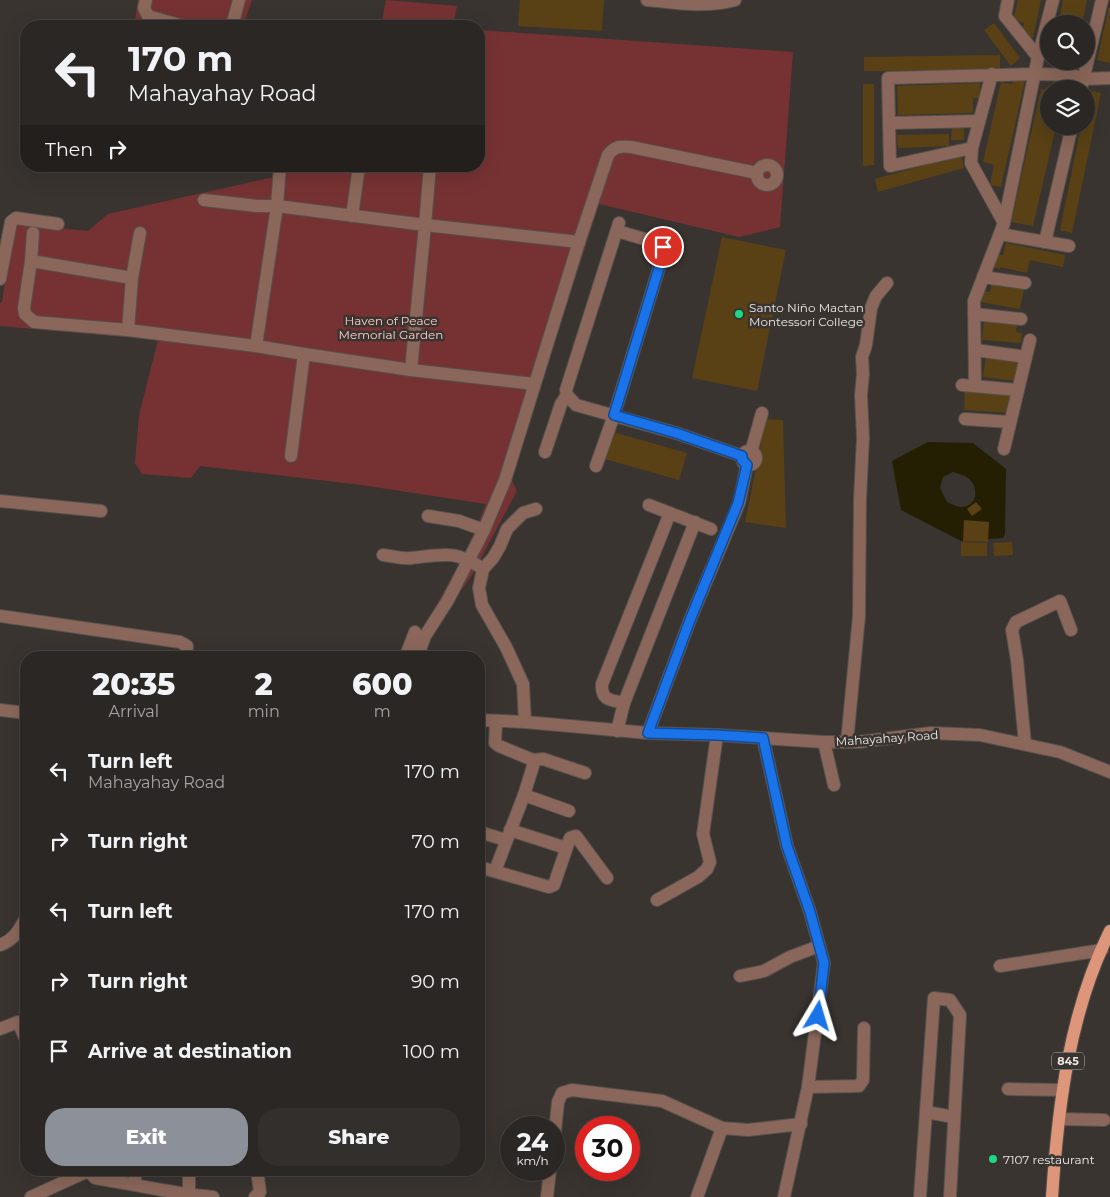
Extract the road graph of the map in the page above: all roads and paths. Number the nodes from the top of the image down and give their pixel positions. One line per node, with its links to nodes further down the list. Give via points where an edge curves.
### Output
1 (146, 0): 8 (street, via 144,8 148,16)
2 (239, 0): 9 (street)
3 (647, 0): 4 (street, via 706,5)
4 (735, 0)
5 (1008, 0): 10 (street, via 1006,16)
6 (1053, 0): 10 (street)
7 (1102, 0): 15 (street)
8 (162, 20)
9 (234, 20)
10 (1038, 57): 12 (street)
11 (992, 74): 12 (street); 17 (street); 18 (street, via 888,78)
12 (1036, 74): 14 (street, via 1072,75); 30 (street)
13 (1110, 78): 16 (street)
14 (1078, 80)
15 (1083, 80)
16 (1095, 81)
17 (980, 121): 18 (street); 20 (street)
18 (889, 123): 20 (street, via 890,166)
19 (1070, 135): 34 (street)
20 (972, 148): 30 (street, via 971,164)
21 (280, 172): 26 (street)
22 (359, 172): 27 (street)
23 (429, 172): 29 (street)
24 (757, 173): 33 (street, via 618,146 608,155)
25 (204, 200): 26 (street)
26 (277, 206): 27 (street); 46 (street)
27 (352, 216): 29 (street)
28 (58, 224): 39 (street, via 16,218 11,222)
29 (425, 225): 33 (street); 50 (street)
30 (1002, 229): 34 (street); 37 (street)
31 (140, 233): 38 (street)
32 (33, 234): 36 (street)
33 (579, 242): 51 (street)
34 (1045, 242): 35 (street)
35 (1069, 246)
36 (31, 261): 38 (street); 44 (street, via 24,308 29,319)
37 (984, 277): 41 (street); 42 (street, via 974,301)
38 (132, 278): 44 (street)
39 (0, 279)
40 (887, 283): 92 (street, via 871,308 862,357 864,438 859,616)
41 (1025, 283)
42 (974, 314): 43 (street); 47 (street)
43 (1021, 319)
44 (128, 330): 46 (street)
45 (1030, 340): 49 (street)
46 (256, 346): 48 (street)
47 (975, 350): 49 (street); 52 (street, via 969,386)
48 (304, 354): 50 (street); 60 (street)
49 (1026, 357): 52 (street)
50 (411, 370): 51 (street)
51 (534, 384): 71 (street, via 505,480)
52 (1018, 390): 57 (street)
53 (567, 395): 55 (street, via 576,405); 55 (street, via 618,227 658,242 663,247 663,255); 59 (street)
54 (762, 413): 61 (street)
55 (614, 415): 61 (street); 62 (street)
56 (965, 419): 57 (street)
57 (1010, 422): 58 (street)
58 (1004, 449)
59 (545, 452)
60 (291, 456)
61 (747, 458): 88 (street, via 738,503)
62 (596, 466)
63 (0, 501): 66 (street)
64 (649, 505): 67 (street)
65 (536, 508): 74 (street, via 523,513 507,529)
66 (101, 511)
67 (670, 513): 69 (street); 81 (street, via 602,684 604,696)
68 (428, 516): 71 (street, via 459,521)
69 (695, 522): 70 (street); 81 (street)
70 (711, 529)
71 (484, 530): 73 (street)
72 (383, 555): 73 (street, via 409,558 451,554)
73 (468, 560): 74 (street); 80 (street)
74 (483, 569): 86 (street, via 482,605 523,684)
75 (0, 616): 78 (street, via 180,642 188,646)
76 (1071, 630): 93 (street, via 1060,601 1016,622 1012,630)
77 (415, 632): 79 (street)
78 (187, 651)
79 (414, 651)
80 (417, 651)
81 (624, 703): 87 (street)
82 (0, 710): 83 (street)
83 (20, 712)
84 (485, 721): 85 (street, Mahayahay Road)
85 (496, 722): 86 (street, Mahayahay Road); 94 (street, via 496,745)
86 (525, 722): 87 (street, Mahayahay Road)
87 (617, 731): 88 (street, Mahayahay Road)
88 (648, 733): 89 (street, Mahayahay Road)
89 (717, 735): 90 (street, Mahayahay Road); 106 (street, via 703,834 710,862 698,877)
90 (763, 738): 91 (street, Mahayahay Road); 110 (street, via 787,846)
91 (824, 742): 92 (street, Mahayahay Road); 97 (street)
92 (846, 742): 93 (street, Mahayahay Road, via 931,733 980,735)
93 (1025, 744): 95 (street, Mahayahay Road, via 1060,752)
94 (533, 760): 96 (street, via 543,759); 98 (street)
95 (1110, 772)
96 (585, 773)
97 (834, 785)
98 (524, 795): 99 (street); 101 (street)
99 (569, 810)
100 (485, 833): 101 (street)
101 (508, 835): 102 (street); 104 (street)
102 (566, 848): 104 (street, via 554,884 549,887); 105 (street, via 570,838 576,836)
103 (485, 869): 104 (street)
104 (494, 871)
105 (608, 878)
106 (657, 900)
107 (20, 928): 109 (street, via 10,941)
108 (1110, 930): 111 (main road, 845)
109 (0, 945)
110 (819, 946): 113 (street, via 764,971); 117 (street, via 824,963)
111 (1102, 950): 112 (street); 119 (main road, 845, via 1086,986 1071,1039)
112 (1000, 966)
113 (740, 976)
114 (20, 1026): 116 (street, via 18,1022)
115 (864, 1028): 117 (street, via 863,1080 859,1086)
116 (0, 1029)
117 (808, 1087): 125 (street)
118 (1008, 1089): 119 (street)
119 (1063, 1090): 123 (main road, 845)
120 (926, 1112): 122 (street); 122 (street, via 934,998 950,1000 960,1015); 141 (street)
121 (557, 1116): 126 (street, via 562,1093 572,1090 662,1101)
122 (954, 1117): 142 (street)
123 (1059, 1119): 124 (street); 143 (main road, 845)
124 (1104, 1120)
125 (802, 1124): 126 (street, via 748,1130); 140 (street)
126 (722, 1128): 139 (street)
127 (77, 1176): 135 (street)
128 (93, 1176): 133 (street)
129 (134, 1176): 133 (street)
130 (189, 1176): 134 (street)
131 (258, 1176): 137 (street, via 260,1192)
132 (549, 1181): 138 (street)
133 (135, 1184): 134 (street)
134 (189, 1195): 136 (street)
135 (31, 1197)
136 (213, 1197)
137 (255, 1197)
138 (547, 1197)
139 (697, 1197)
140 (784, 1197)
141 (920, 1197)
142 (950, 1197)
143 (1052, 1197)

